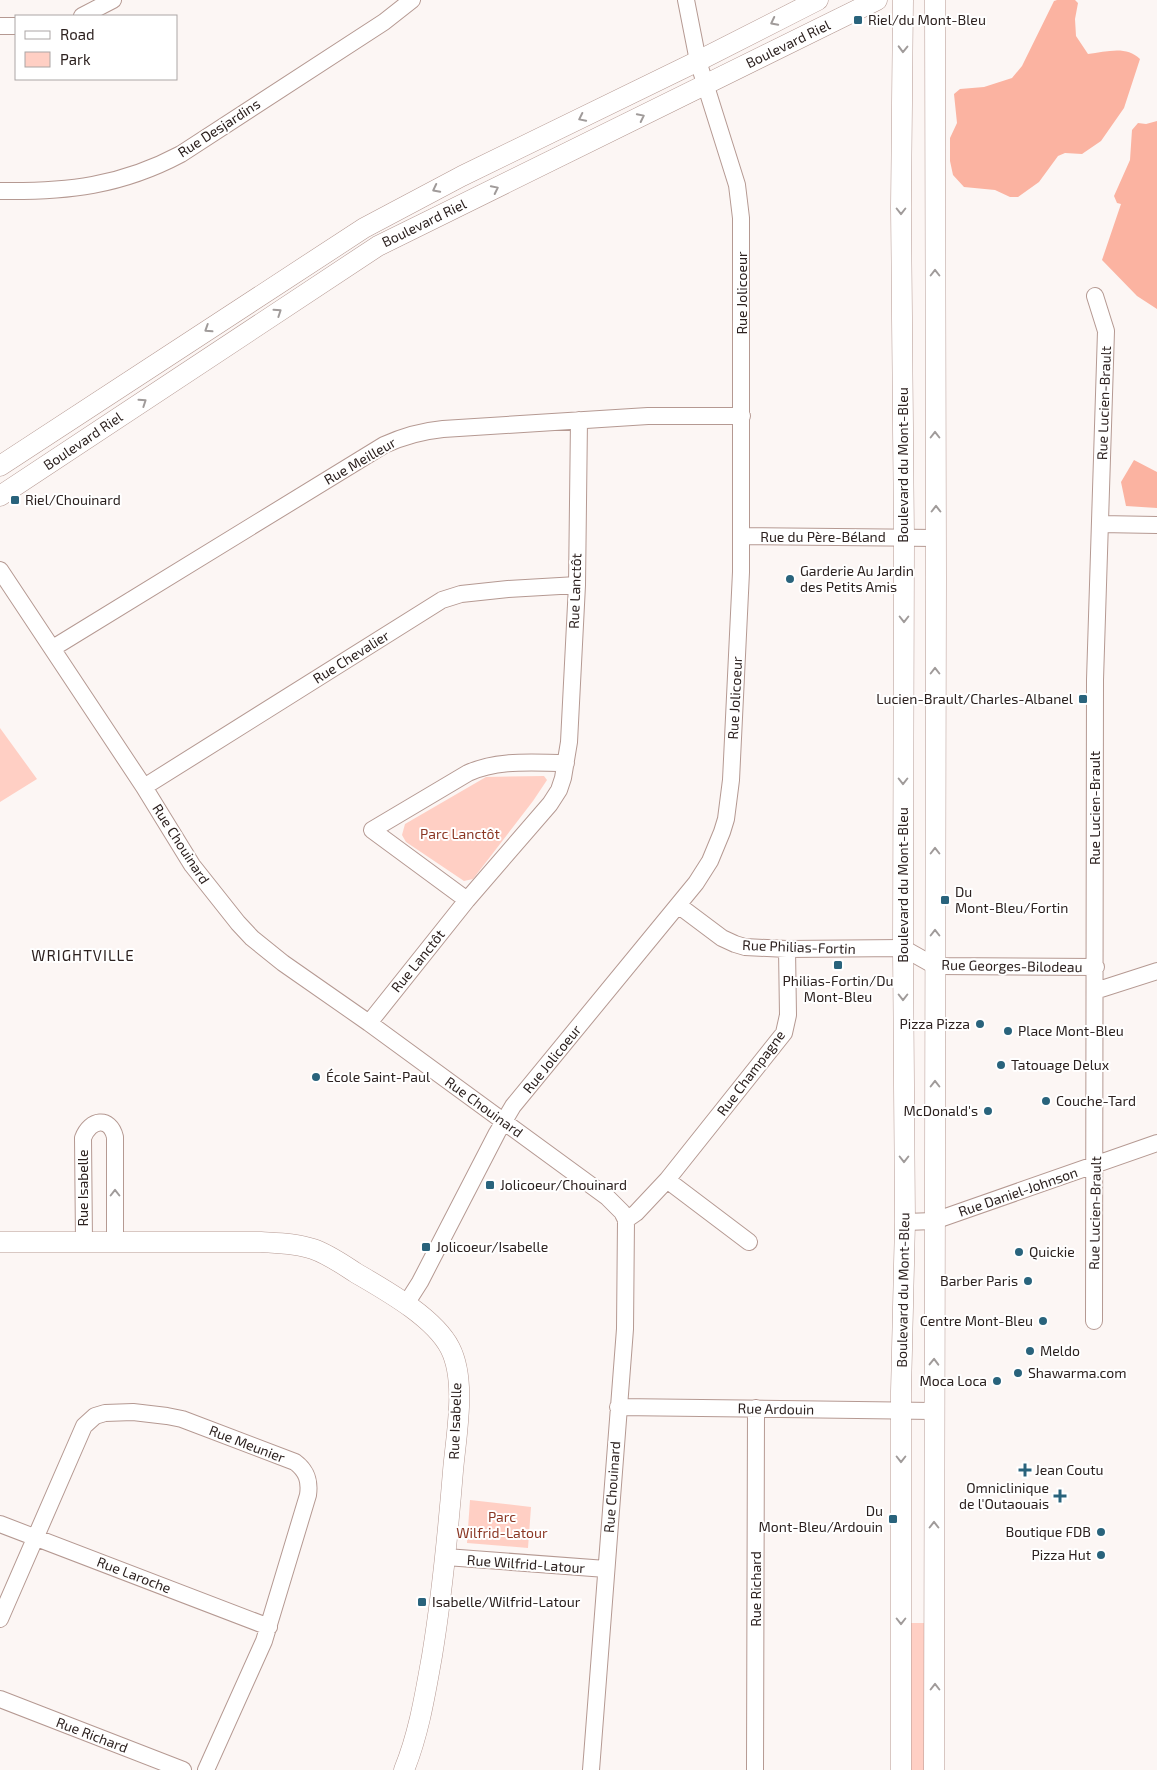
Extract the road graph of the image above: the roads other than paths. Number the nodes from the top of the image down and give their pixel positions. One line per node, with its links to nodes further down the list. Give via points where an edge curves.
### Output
1 (113, 0): 8 (street)
2 (412, 0): 13 (street, Rue Desjardins, via 384,22 181,154 144,172 81,188)
3 (686, 0): 11 (street, Rue Jolicoeur)
4 (818, 0): 11 (street, Boulevard Riel, one-way to 11)
5 (877, 0): 12 (street, Boulevard Riel)
6 (903, 0): 24 (street, Boulevard du Mont-Bleu, one-way to 24)
7 (935, 0): 25 (street, one-way to 7)
8 (84, 15)
9 (0, 26): 10 (street)
10 (15, 26)
11 (698, 61): 12 (street, Rue Jolicoeur); 14 (street, Boulevard Riel, one-way to 14, via 412,202)
12 (707, 85): 15 (street, Boulevard Riel, one-way to 12, via 378,246); 17 (street, Rue Jolicoeur, via 740,203)
13 (0, 191)
14 (330, 250): 15 (street); 19 (street, Boulevard Riel, one-way to 19)
15 (341, 269): 20 (street, Boulevard Riel, one-way to 15)
16 (1095, 296): 21 (street, Rue Lucien-Brault, via 1106,331)
17 (742, 416): 18 (street, Rue Meilleur); 23 (street, Rue Jolicoeur)
18 (579, 420): 27 (street, Rue Lanctôt); 28 (street, Rue Meilleur, via 443,429 403,436)
19 (0, 466)
20 (0, 496)
21 (1100, 524): 22 (street); 36 (street, Rue Lucien-Brault, via 1095,680)
22 (1157, 525)
23 (741, 536): 24 (street, Rue du Père-Béland); 32 (street, Rue Jolicoeur, via 731,780 726,819 710,861)
24 (904, 538): 25 (street, Rue du Père-Béland); 33 (street, Boulevard du Mont-Bleu, one-way to 33)
25 (936, 538): 35 (street, one-way to 25)
26 (0, 570): 28 (street, Rue Chouinard)
27 (577, 586): 29 (street, Rue Lanctôt); 30 (street, Rue Chevalier, via 508,589 447,598)
28 (53, 648): 30 (street, Rue Chouinard)
29 (566, 763): 31 (street, Rue Lanctôt, via 559,790 550,804); 31 (street, via 483,766 372,830)
30 (144, 787): 39 (street, Rue Chouinard, via 192,865 252,938)
31 (467, 900): 39 (street, Rue Lanctôt)
32 (678, 905): 34 (street, Rue Philias-Fortin, via 735,944); 40 (street, Rue Jolicoeur)
33 (903, 948): 34 (street, Rue Philias-Fortin); 35 (street, Rue Georges-Bilodeau); 41 (street, Boulevard du Mont-Bleu, one-way to 41)
34 (787, 949): 45 (street, Rue Champagne, via 788,1015 784,1033)
35 (935, 966): 36 (street, Rue Georges-Bilodeau); 42 (street, one-way to 35)
36 (1096, 967): 38 (street, Rue Lucien-Brault)
37 (1157, 971): 38 (street, Rue Georges-Bilodeau)
38 (1096, 991): 44 (street, Rue Lucien-Brault)
39 (369, 1023): 40 (street, Rue Chouinard)
40 (503, 1122): 46 (street, Rue Chouinard, via 607,1197); 53 (street, Rue Jolicoeur)
41 (904, 1126): 42 (street); 48 (street, Boulevard du Mont-Bleu, one-way to 48)
42 (934, 1126): 47 (street)
43 (1157, 1143): 44 (street, Rue Daniel-Johnson)
44 (1096, 1164): 47 (street, Rue Daniel-Johnson); 54 (street, Rue Lucien-Brault)
45 (667, 1180): 46 (street, Rue Champagne); 52 (street)
46 (626, 1220): 55 (street, Rue Chouinard, via 625,1329)
47 (934, 1221): 48 (street, Rue Daniel-Johnson); 58 (street, one-way to 47)
48 (905, 1222): 57 (street, Boulevard du Mont-Bleu)
49 (0, 1242): 50 (street, Rue Isabelle)
50 (84, 1242): 51 (street, Rue Isabelle); 51 (street, Rue Isabelle, one-way to 50, via 115,1137 114,1131 104,1123 89,1126 83,1138)
51 (115, 1242): 53 (street, Rue Isabelle, via 298,1245 338,1262)
52 (749, 1242)
53 (406, 1304): 61 (street, Rue Isabelle, via 441,1335 455,1360 458,1407)
54 (1094, 1321)
55 (618, 1407): 56 (street, Rue Ardouin); 62 (street, Rue Chouinard)
56 (756, 1408): 57 (street, Rue Ardouin); 70 (street, Rue Richard)
57 (901, 1410): 58 (street, Rue Ardouin); 71 (street, Boulevard du Mont-Bleu, one-way to 71)
58 (933, 1411): 72 (street, one-way to 58)
59 (0, 1524): 60 (street, Rue Laroche)
60 (35, 1537): 63 (street, Rue Meunier); 64 (street, Rue Laroche); 64 (street, Rue Meunier, via 84,1426 95,1416 105,1413 133,1412 182,1419 295,1462 302,1468 309,1484 308,1495)
61 (446, 1557): 62 (street, Rue Wilfrid-Latour); 68 (street, Rue Isabelle, via 422,1708)
62 (606, 1569): 69 (street, Rue Chouinard)
63 (0, 1619)
64 (269, 1627): 67 (street, Rue Meunier)
65 (0, 1699): 66 (street, Rue Richard)
66 (183, 1770)
67 (206, 1770)
68 (404, 1770)
69 (591, 1770)
70 (755, 1770)
71 (901, 1770)
72 (934, 1770)

